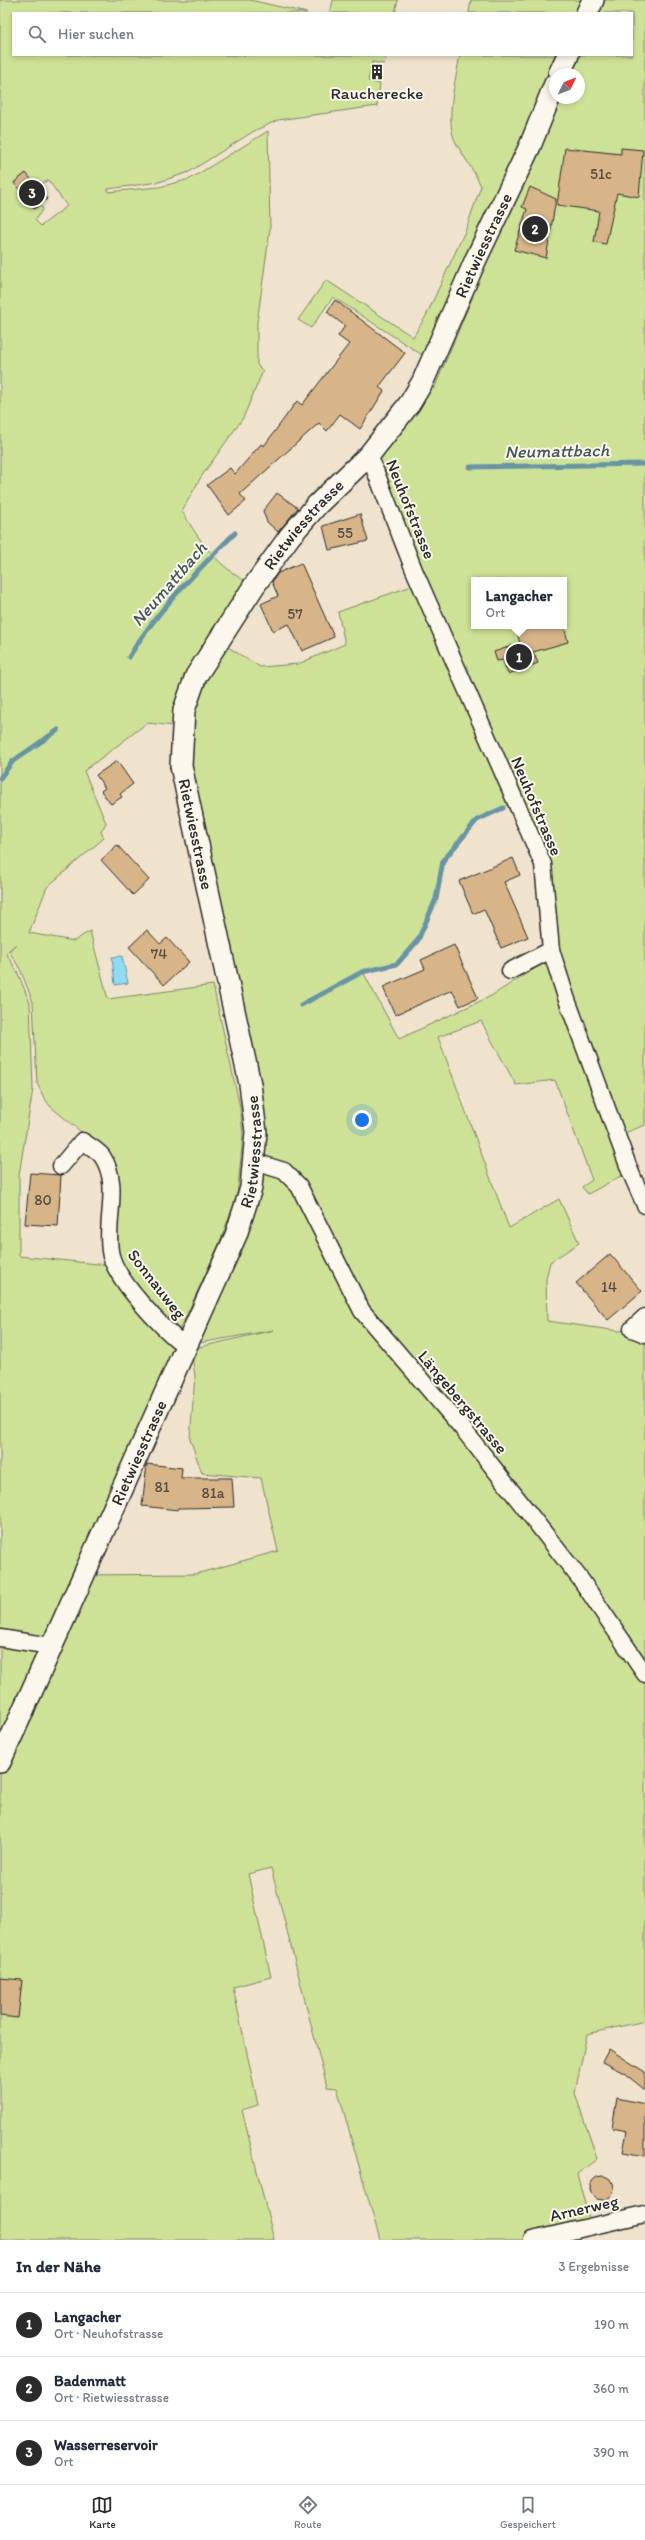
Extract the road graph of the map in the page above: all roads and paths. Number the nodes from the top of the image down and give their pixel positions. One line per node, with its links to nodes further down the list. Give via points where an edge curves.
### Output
1 (593, 0): 2 (main road)
2 (587, 12)
3 (568, 56): 4 (main road)
4 (562, 68)
5 (549, 99): 6 (main road, Rietwiesstrasse, via 530,146 476,259 433,362 410,403)
6 (369, 455): 7 (street, Neuhofstrasse, via 414,570 543,864); 9 (main road, Rietwiesstrasse, via 317,505 270,564 196,676 184,710 181,766 250,1084 256,1132)
7 (551, 950): 8 (street); 11 (street, Neuhofstrasse, via 630,1171)
8 (510, 971)
9 (255, 1162): 14 (main road, Rietwiesstrasse, via 249,1195 236,1235); 17 (street, Längebergstrasse, via 284,1171 299,1186 362,1311 463,1429 561,1555)
10 (61, 1166): 14 (street, Sonnauweg, via 82,1141 101,1155 112,1176 110,1251 114,1265 159,1325)
11 (645, 1204)
12 (645, 1317): 13 (street, via 632,1329)
13 (645, 1334)
14 (185, 1346): 16 (main road, Rietwiesstrasse)
15 (0, 1638): 16 (street)
16 (51, 1646): 18 (main road, Rietwiesstrasse)
17 (645, 1674)
18 (0, 1762)
19 (645, 2214): 20 (street, Arnerweg)
20 (532, 2240)

